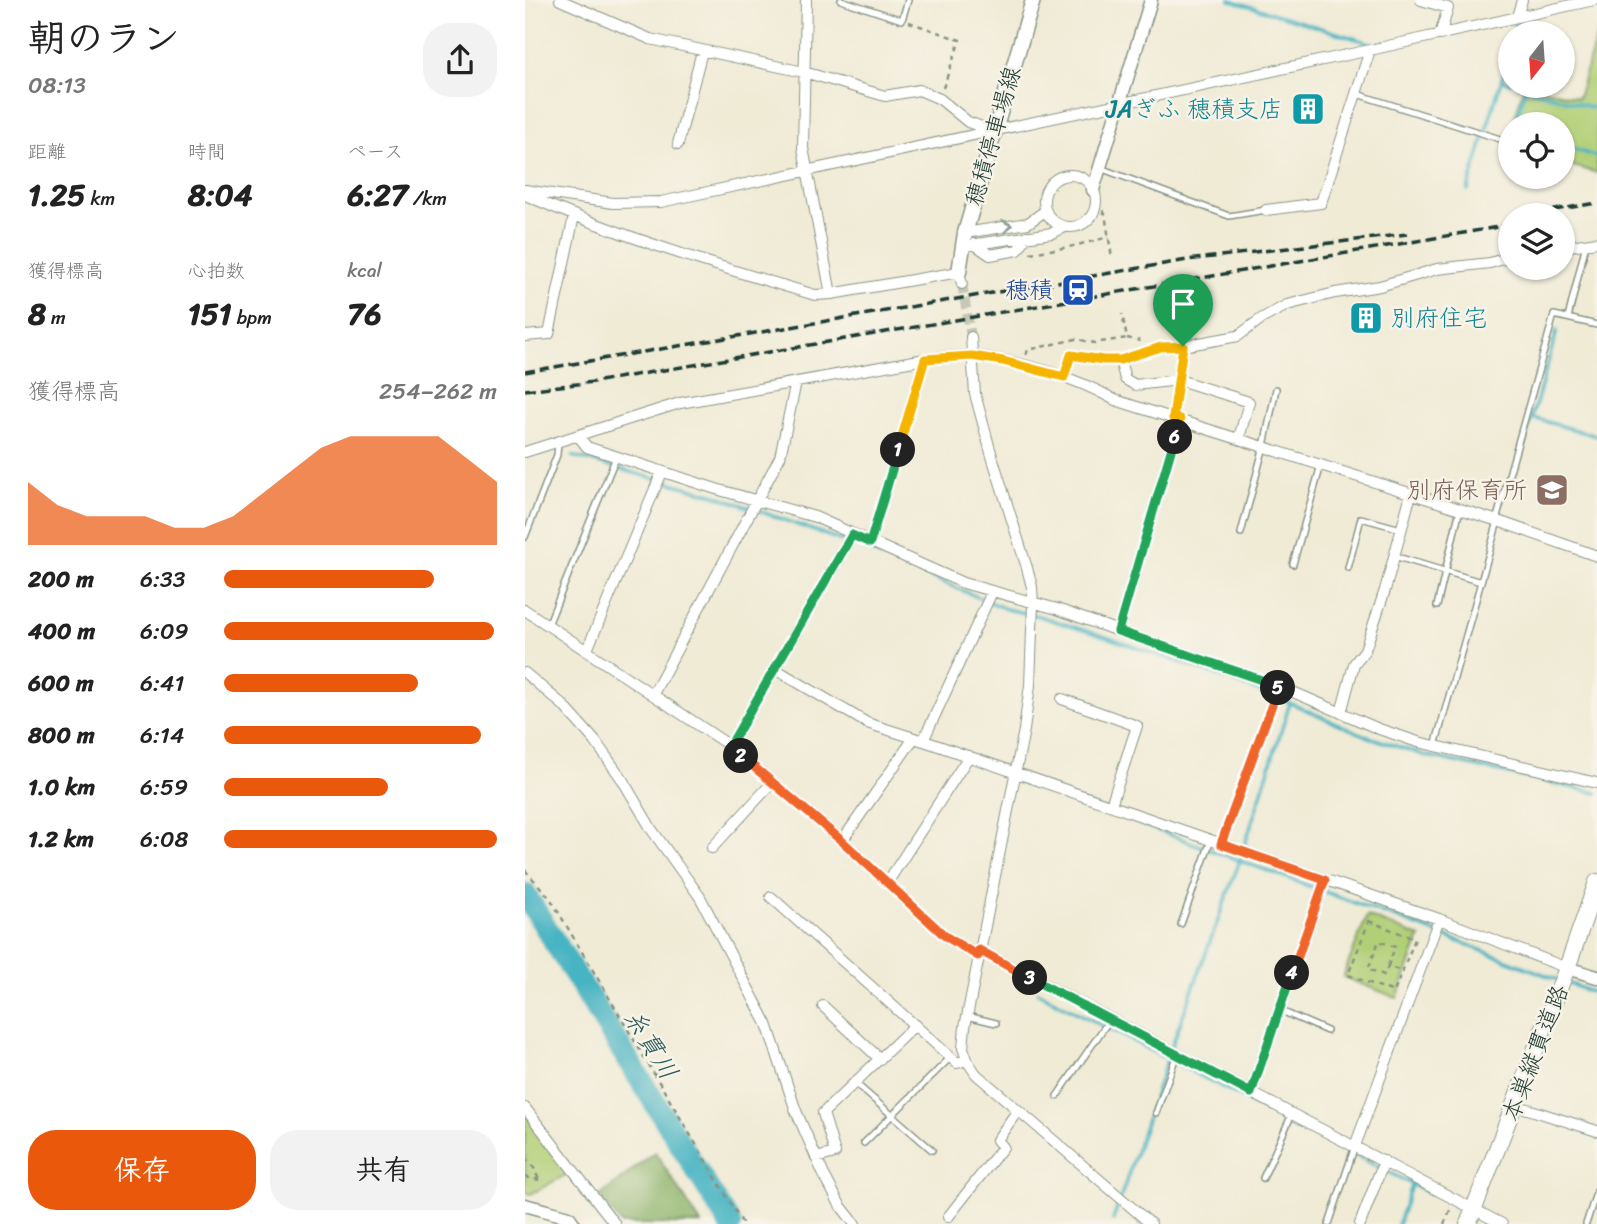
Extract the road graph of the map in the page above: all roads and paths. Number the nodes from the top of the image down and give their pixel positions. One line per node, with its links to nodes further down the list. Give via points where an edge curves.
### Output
1 (560, 0): 14 (street, via 650,38)
2 (806, 0): 15 (street)
3 (841, 0): 11 (lane)
4 (908, 0): 11 (lane)
5 (1033, 0): 19 (main road, 穂積停車場線)
6 (1151, 0): 18 (street)
7 (1421, 0): 12 (street, via 1448,8)
8 (1522, 0): 10 (street)
9 (1594, 0): 10 (street)
10 (1517, 17): 12 (street)
11 (902, 20): 17 (path, via 960,40)
12 (1440, 35): 13 (street)
13 (1370, 50): 16 (street); 18 (street)
14 (702, 51): 15 (street); 21 (street)
15 (804, 72): 17 (street, via 885,96 919,90); 23 (street)
16 (1357, 94): 20 (lane); 27 (street, via 1321,203)
17 (940, 99): 19 (street, via 968,122)
18 (1121, 104): 19 (street); 22 (street)
19 (993, 131): 23 (street); 31 (main road, 穂積停車場線)
20 (1498, 138)
21 (678, 145)
22 (1100, 168): 25 (street); 27 (lane, via 1229,216)
23 (807, 171): 24 (street, via 660,202 613,203); 39 (street)
24 (525, 193): 28 (street)
25 (1094, 195): 26 (street, via 1077,176 1061,177 1048,187); 29 (street, via 1089,219); 30 (path, via 1105,214)
26 (1045, 211): 29 (street); 31 (street, one-way to 26, via 1028,223)
27 (1266, 211)
28 (574, 216): 39 (street, via 682,256 815,295); 43 (street, via 549,334)
29 (1065, 227): 31 (street, via 1052,233)
30 (1109, 237): 35 (path); 36 (path)
31 (967, 241): 38 (main road, 穂積停車場線)
32 (1597, 242): 33 (street)
33 (1586, 244): 34 (street); 41 (lane)
34 (1575, 245)
35 (1021, 254)
36 (1112, 258)
37 (1498, 260): 45 (street, via 1437,269 1287,305 1238,335)
38 (961, 278): 39 (street)
39 (831, 294)
40 (1122, 314): 49 (path, via 1126,338 1076,339 1028,350)
41 (1568, 318): 42 (lane); 66 (lane, via 1554,316)
42 (1597, 325)
43 (525, 336)
44 (971, 337): 46 (street)
45 (1183, 346): 48 (street, via 1161,347); 51 (street)
46 (972, 356): 47 (street); 49 (street); 79 (street, via 975,394 1027,568)
47 (925, 359): 52 (street); 71 (street)
48 (1120, 360): 50 (street, via 1071,355); 51 (street, via 1125,379 1135,385)
49 (1023, 366): 50 (street)
50 (1064, 377): 54 (street, via 1115,400)
51 (1179, 380): 54 (street); 56 (street, via 1249,402)
52 (796, 382): 55 (street, via 680,403); 64 (street, via 781,457)
53 (1276, 389): 58 (lane)
54 (1176, 419): 56 (street); 83 (street)
55 (579, 437): 57 (street); 60 (street, via 587,447)
56 (1239, 439): 58 (street)
57 (558, 443): 59 (street); 70 (lane)
58 (1264, 446): 61 (street); 68 (lane)
59 (525, 452)
60 (616, 457): 62 (street); 82 (lane)
61 (1321, 465): 63 (street); 74 (lane)
62 (662, 472): 64 (street); 84 (street)
63 (1411, 494): 65 (street); 67 (street)
64 (756, 501): 69 (street, via 815,517); 88 (street)
65 (1460, 509): 66 (street); 76 (lane)
66 (1497, 521): 73 (street); 77 (lane)
67 (1401, 529): 72 (street); 75 (lane, via 1361,517)
68 (1241, 533)
69 (852, 535): 71 (street); 85 (street)
70 (525, 537)
71 (870, 543): 78 (street)
72 (1394, 556): 76 (lane); 90 (street)
73 (1597, 556)
74 (1293, 564)
75 (1348, 568)
76 (1445, 572): 77 (lane); 80 (lane)
77 (1481, 582): 93 (lane)
78 (992, 592): 79 (street); 91 (street)
79 (1033, 604): 83 (street); 95 (street, via 1030,685)
80 (1437, 606)
81 (525, 610): 82 (street)
82 (548, 625): 84 (street)
83 (1118, 631): 87 (street)
84 (587, 650): 88 (street)
85 (775, 669): 91 (street, via 867,723); 92 (street)
86 (525, 673): 140 (street, via 563,705 595,741 700,897 767,1024)
87 (1279, 686): 90 (street); 100 (lane)
88 (653, 694): 92 (street)
89 (1062, 699): 98 (street, via 1136,726)
90 (1341, 713): 93 (street)
91 (919, 739): 94 (street); 99 (street)
92 (730, 746): 96 (street)
93 (1435, 746): 97 (street)
94 (969, 756): 95 (street); 105 (street)
95 (1015, 772): 98 (street); 110 (street)
96 (772, 783): 99 (street); 101 (street)
97 (1597, 783)
98 (1111, 805): 100 (street)
99 (842, 841): 105 (street)
100 (1216, 842): 103 (street); 109 (lane)
101 (712, 848)
102 (525, 870): 152 (path, via 549,898)
103 (1325, 880): 108 (street); 117 (street)
104 (1597, 882): 112 (main road, 本巣縦貫道路)
105 (887, 883): 110 (street, via 945,936)
106 (771, 897): 121 (street)
107 (1597, 915): 112 (main road, 本巣縦貫道路)
108 (1439, 919): 112 (street); 114 (street)
109 (1181, 924)
110 (978, 953): 118 (street); 119 (street)
111 (1388, 966): 111 (path, via 1395,947 1379,941 1368,969 1384,975); 113 (path)
112 (1572, 969): 115 (street); 130 (main road, 本巣縦貫道路)
113 (1402, 972): 113 (path, via 1415,939 1369,921 1348,975 1394,992); 114 (path)
114 (1417, 977): 138 (street)
115 (1597, 977)
116 (823, 1006): 125 (street)
117 (1279, 1010): 122 (lane); 128 (street)
118 (967, 1016): 120 (lane); 126 (street, via 963,1048)
119 (1110, 1019): 123 (street); 129 (lane)
120 (996, 1023)
121 (915, 1025): 124 (street); 125 (street)
122 (1327, 1031)
123 (1177, 1054): 128 (street); 133 (lane)
124 (951, 1057): 126 (street, via 957,1063); 135 (lane)
125 (880, 1059): 127 (street)
126 (967, 1059): 132 (street, via 976,1074)
127 (855, 1083): 135 (lane); 140 (street, via 823,1114 835,1153)
128 (1251, 1093): 134 (street)
129 (1057, 1096)
130 (1520, 1106): 136 (street); 148 (main road, 本巣縦貫道路)
131 (525, 1108): 151 (street)
132 (1018, 1110): 149 (street, via 997,1140 1003,1147); 154 (street)
133 (1156, 1113)
134 (1292, 1114): 138 (street); 144 (lane)
135 (892, 1115): 137 (lane); 139 (lane)
136 (1597, 1131)
137 (864, 1143)
138 (1355, 1146): 142 (street); 155 (lane)
139 (932, 1150)
140 (817, 1157): 153 (street, via 840,1205)
141 (525, 1158): 143 (path, via 538,1180)
142 (1384, 1161): 146 (street); 156 (street)
143 (525, 1177)
144 (1263, 1178)
145 (1597, 1189): 160 (lane)
146 (1456, 1198): 148 (street); 157 (path)
147 (525, 1205): 150 (street, via 569,1217)
148 (1479, 1215): 158 (main road, 本巣縦貫道路); 159 (street)
149 (948, 1217)
150 (574, 1224)
151 (615, 1224)
152 (743, 1224)
153 (855, 1224)
154 (1151, 1224)
155 (1329, 1224)
156 (1360, 1224)
157 (1444, 1224)
158 (1468, 1224)
159 (1502, 1224)
160 (1586, 1224)

